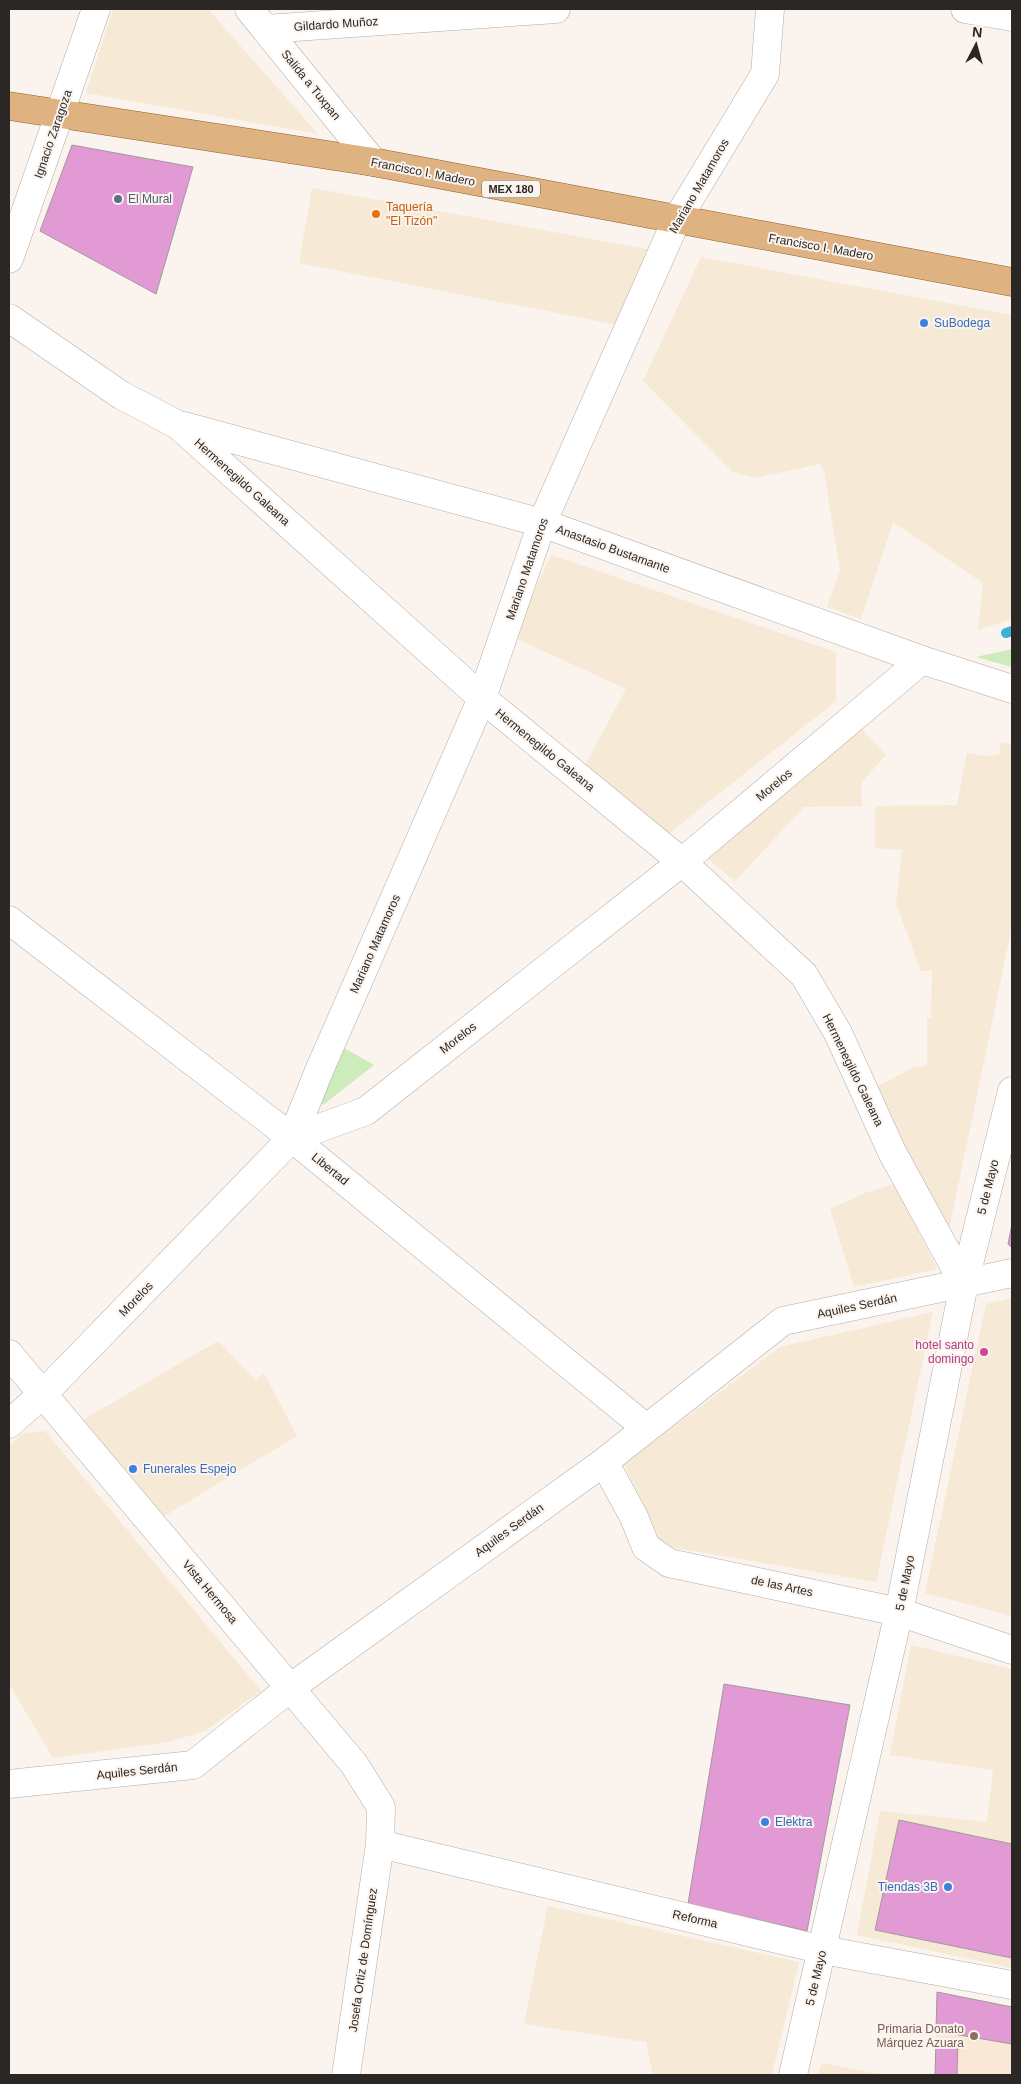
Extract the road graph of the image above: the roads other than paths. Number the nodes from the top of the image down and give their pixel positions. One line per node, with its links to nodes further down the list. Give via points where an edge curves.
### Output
1 (96, 9): 8 (street, Ignacio Zaragoza)
2 (556, 9): 6 (street, Gildardo Muñoz)
3 (770, 9): 10 (street, Mariano Matamoros, via 765,74)
4 (966, 9): 5 (street)
5 (1012, 17)
6 (257, 19): 9 (street, Salida a Tuxpan)
7 (9, 106): 8 (main road, Francisco I. Madero / MEX 180)
8 (60, 115): 9 (main road, Francisco I. Madero / MEX 180); 11 (street, Ignacio Zaragoza)
9 (373, 162): 10 (main road, Francisco I. Madero / MEX 180)
10 (676, 221): 12 (main road, Francisco I. Madero / MEX 180); 15 (street, Mariano Matamoros)
11 (9, 259)
12 (1012, 282)
13 (9, 318): 14 (street, Hermenegildo Galeana, via 122,395)
14 (178, 424): 15 (street, Anastasio Bustamante); 18 (street, Hermenegildo Galeana)
15 (542, 523): 16 (street, Anastasio Bustamante); 18 (street, Mariano Matamoros)
16 (922, 660): 17 (street, Anastasio Bustamante); 19 (street, Morelos)
17 (1012, 689)
18 (482, 698): 19 (street, Hermenegildo Galeana); 22 (street, Mariano Matamoros)
19 (682, 862): 22 (street, Morelos, via 366,1111); 24 (street, Hermenegildo Galeana, via 804,975 838,1033 892,1152)
20 (9, 920): 22 (street, Libertad)
21 (1012, 1091): 24 (street, 5 de Mayo)
22 (292, 1138): 26 (street, Morelos); 28 (street, Libertad)
23 (1012, 1273): 24 (street, Aquiles Serdán)
24 (964, 1284): 28 (street, Aquiles Serdán, via 783,1321); 30 (street, 5 de Mayo)
25 (9, 1354): 26 (street, Vista Hermosa)
26 (44, 1393): 27 (street, Morelos); 32 (street, Vista Hermosa)
27 (9, 1424)
28 (645, 1427): 29 (street, Aquiles Serdán)
29 (604, 1462): 30 (street, de las Artes, via 634,1517 646,1547 669,1563); 32 (street, Aquiles Serdán)
30 (900, 1612): 31 (street, de las Artes); 35 (street, 5 de Mayo)
31 (1012, 1650)
32 (290, 1688): 33 (street, Aquiles Serdán, via 193,1765); 34 (street, Vista Hermosa, via 354,1764 381,1807)
33 (9, 1784)
34 (380, 1844): 35 (street, Reforma); 37 (street, Josefa Ortiz de Domínguez)
35 (823, 1950): 36 (street, Reforma); 38 (street, 5 de Mayo)
36 (1012, 1985)
37 (346, 2075)
38 (793, 2075)

